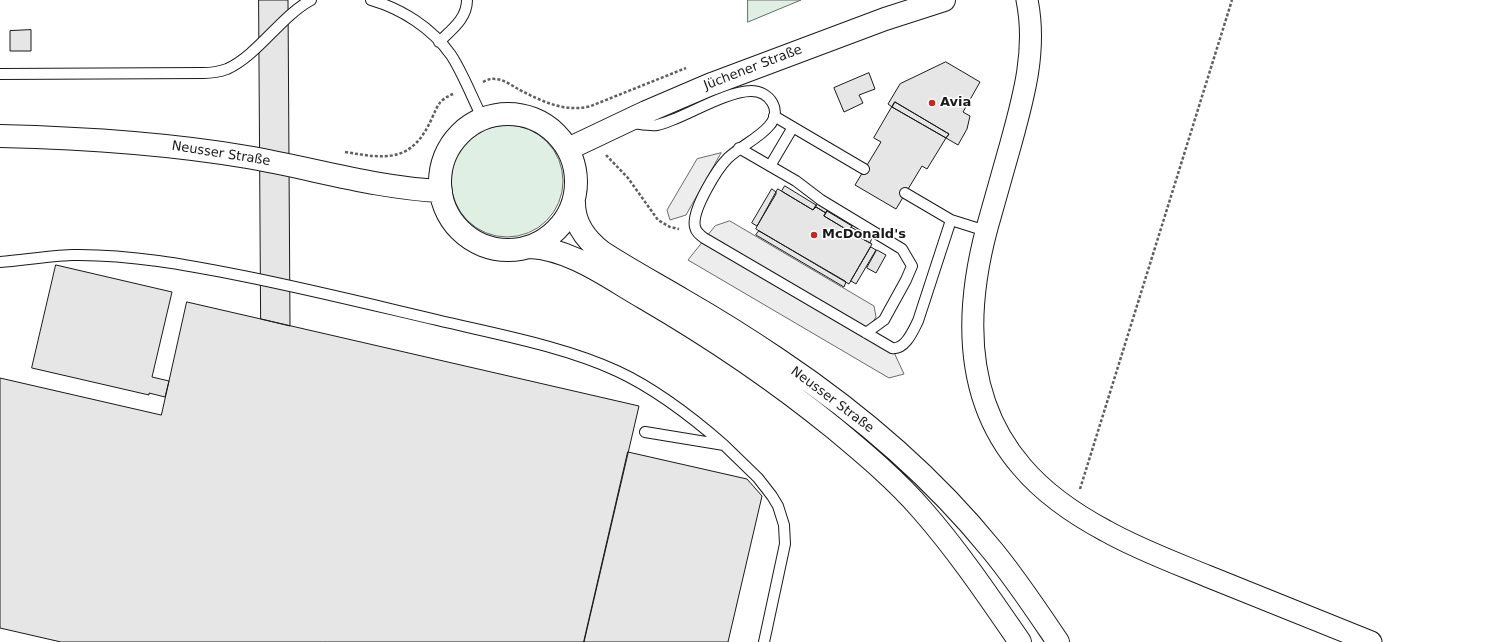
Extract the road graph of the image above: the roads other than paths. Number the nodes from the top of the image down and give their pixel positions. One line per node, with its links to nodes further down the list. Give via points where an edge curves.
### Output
1 (311, 0): 7 (lane, via 297,9 243,58 220,71)
2 (371, 0): 6 (lane, via 412,19)
3 (467, 0): 6 (lane, via 467,8 462,19)
4 (944, 0): 10 (main road, Jüchener Straße, via 756,66)
5 (1027, 0): 21 (street, via 1031,40 1028,74)
6 (439, 42): 9 (lane, via 451,56)
7 (0, 74)
8 (774, 116): 10 (lane, via 775,108 770,100 761,93 749,91 657,125); 11 (lane); 13 (lane, via 768,128)
9 (483, 119): 14 (main road, via 502,114 531,118 548,127); 17 (main road, via 466,129 452,143 443,161)
10 (623, 122): 14 (main road, Jüchener Straße)
11 (793, 127): 15 (lane); 16 (lane)
12 (0, 136): 17 (main road, Neusser Straße, via 99,140 210,151 389,187)
13 (739, 148): 15 (lane); 24 (lane, via 726,160 699,204 694,225 697,232)
14 (568, 149): 19 (main road, via 576,175)
15 (770, 166): 24 (lane, via 902,249 912,266 884,320)
16 (864, 169)
17 (440, 191): 22 (main road, via 453,222 477,243 488,248 509,251)
18 (905, 193): 20 (lane)
19 (574, 203): 22 (main road, via 565,220 550,236); 29 (main road, Neusser Straße, via 575,216 581,230 602,252 779,360 860,420 909,462 949,500 993,550)
20 (951, 220): 21 (lane); 24 (lane, via 921,312 909,337 901,346 894,348)
21 (986, 231): 30 (street, via 974,287 974,357 989,415 1022,467 1044,489 1107,532 1157,556)
22 (530, 247): 28 (main road, Neusser Straße, via 549,249 569,256 656,305 735,354 820,417 879,466 923,511)
23 (0, 262): 26 (lane, via 72,255 182,265 319,292 549,348 591,360 633,379 691,418)
24 (866, 333)
25 (645, 432): 26 (lane)
26 (724, 445): 27 (lane, via 758,478 772,496 784,525 783,555)
27 (764, 642)
28 (1020, 642)
29 (1058, 642)
30 (1371, 642)

